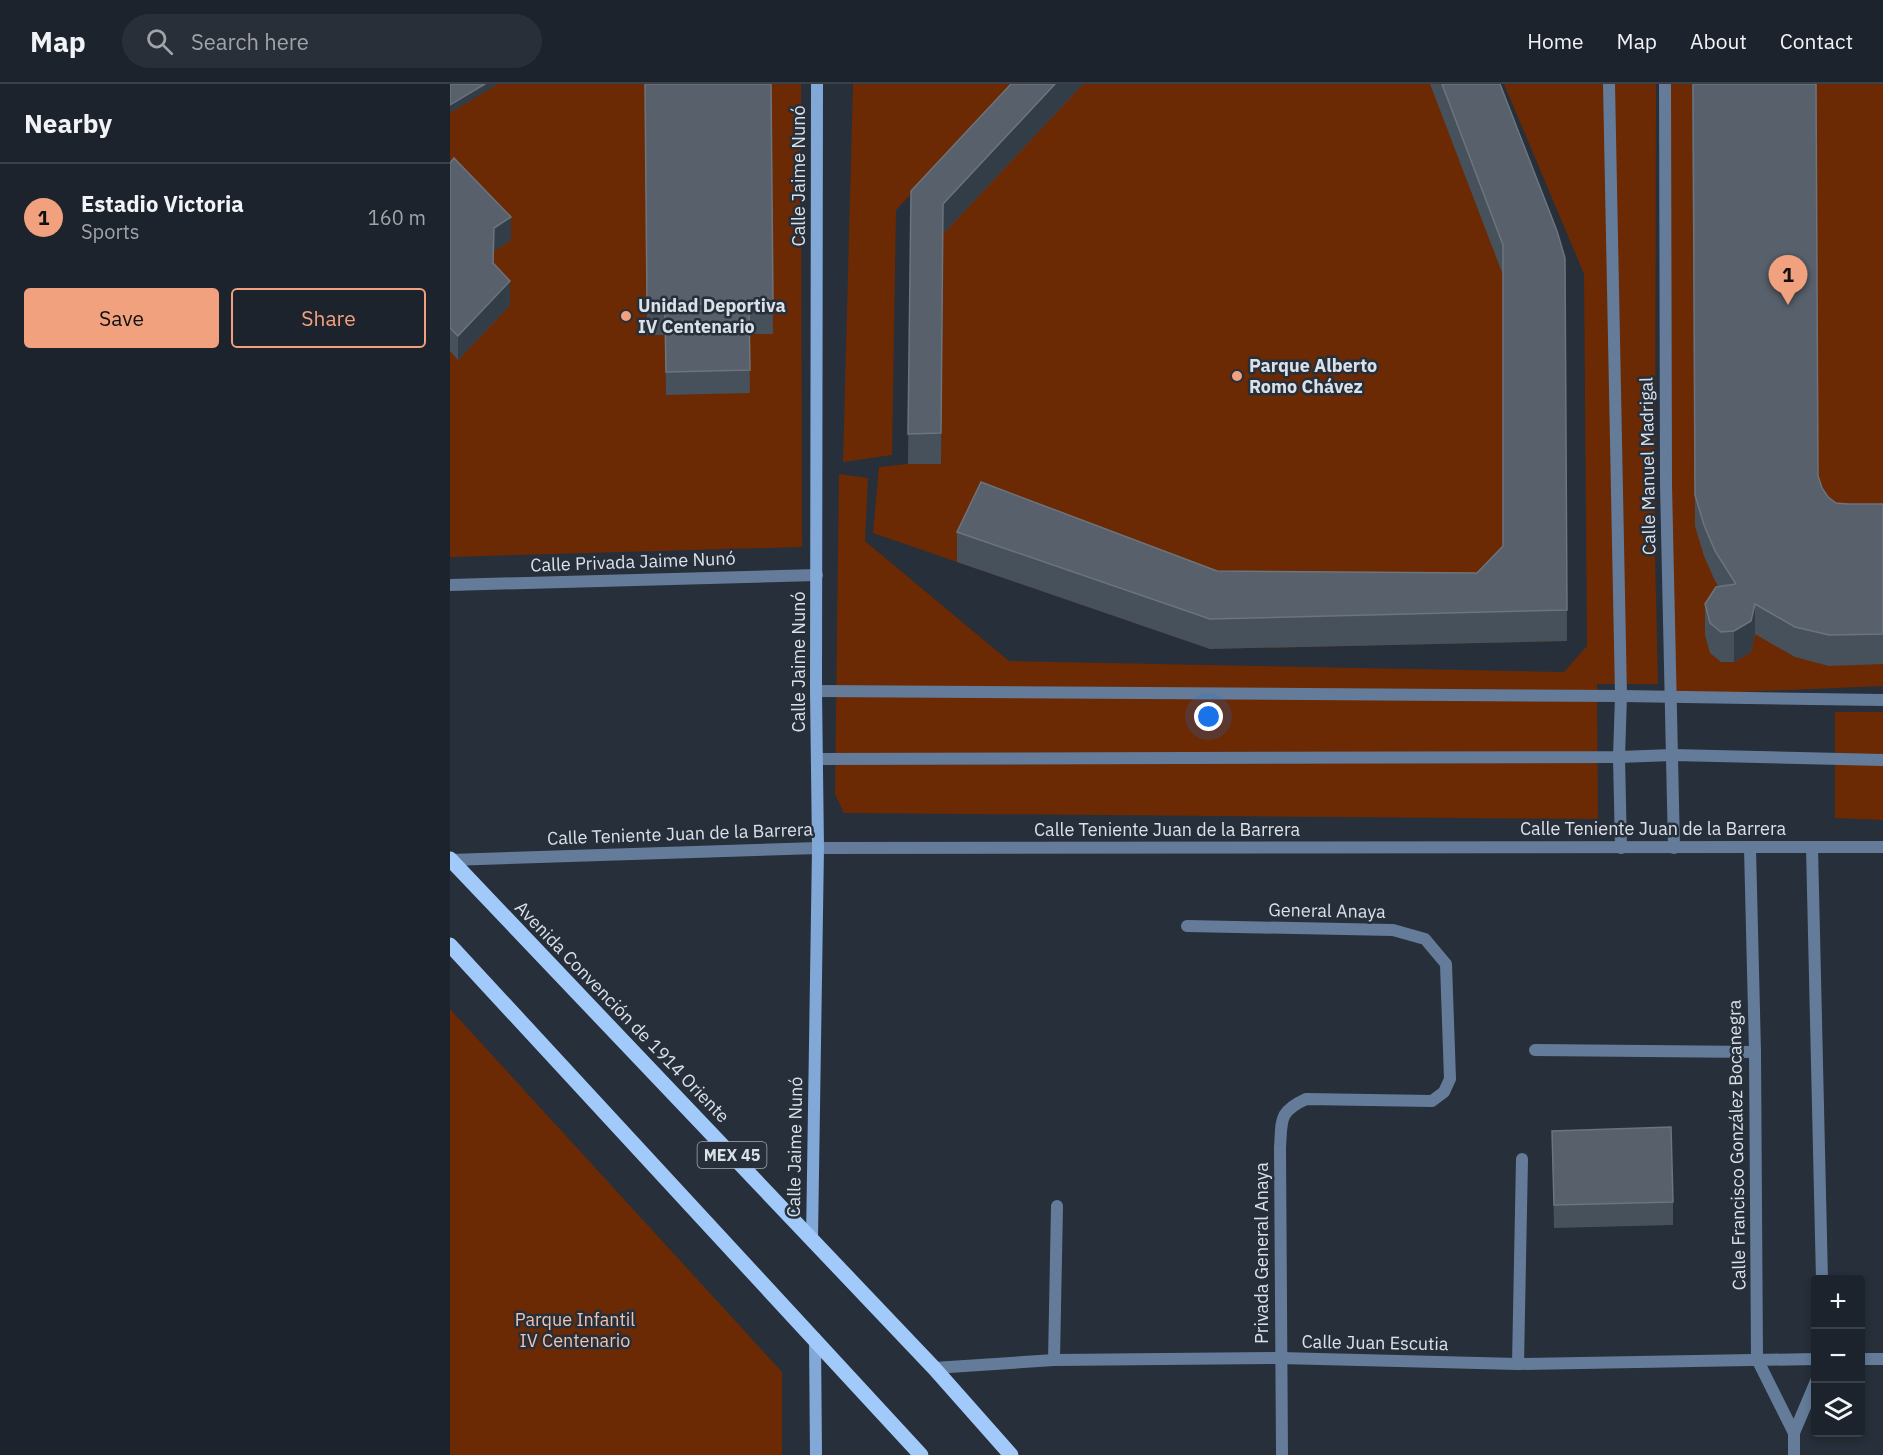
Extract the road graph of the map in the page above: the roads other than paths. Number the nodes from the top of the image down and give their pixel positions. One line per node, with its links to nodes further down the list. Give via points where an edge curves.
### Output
1 (817, 84): 4 (street, Calle Jaime Nunó)
2 (1609, 84): 8 (street, Calle Manuel Madrigal)
3 (1665, 84): 7 (street, Calle Manuel Madrigal, via 1665,485)
4 (817, 575): 5 (street, Calle Privada Jaime Nunó); 6 (street, Calle Jaime Nunó)
5 (450, 585)
6 (816, 692): 8 (street); 12 (street, Calle Jaime Nunó)
7 (1670, 695): 8 (street); 9 (street); 10 (street, Calle Manuel Madrigal)
8 (1620, 696): 11 (street, Calle Manuel Madrigal)
9 (1883, 700)
10 (1673, 755): 11 (street); 13 (street); 17 (street, Calle Manuel Madrigal)
11 (1619, 757): 12 (street); 16 (street, Calle Manuel Madrigal)
12 (817, 759): 15 (street, Calle Jaime Nunó)
13 (1883, 760)
14 (1812, 847): 18 (street, Calle Teniente Juan de la Barrera); 19 (street, Calle Teniente Juan de la Barrera); 29 (street)
15 (818, 848): 16 (street, Calle Teniente Juan de la Barrera); 20 (street, Calle Teniente Juan de la Barrera); 28 (street, Calle Jaime Nunó)
16 (1621, 848): 17 (street, Calle Teniente Juan de la Barrera)
17 (1674, 848): 18 (street, Calle Teniente Juan de la Barrera)
18 (1750, 848): 24 (street, Calle Francisco González Bocanegra)
19 (1883, 848)
20 (450, 859): 28 (main road, Avenida Convención de 1914 Oriente / MEX 45)
21 (1187, 926): 25 (street, General Anaya, via 1393,930 1425,939 1446,964 1450,1079 1444,1092 1432,1101 1306,1099 1282,1116)
22 (450, 945): 30 (main road)
23 (1535, 1050): 24 (street)
24 (1755, 1052): 32 (street, Calle Francisco González Bocanegra)
25 (1280, 1148): 31 (street, Privada General Anaya)
26 (1522, 1159): 37 (street)
27 (1057, 1206): 36 (street)
28 (812, 1239): 38 (main road, Avenida Convención de 1914 Oriente / MEX 45)
29 (1822, 1275)
30 (815, 1338): 41 (street); 42 (main road)
31 (1280, 1358): 36 (street, Calle Juan Escutia); 37 (street, Calle Juan Escutia); 44 (street, Privada General Anaya)
32 (1757, 1359): 33 (street, Calle Juan Escutia); 37 (street, Calle Juan Escutia); 40 (street, Calle Francisco González Bocanegra)
33 (1811, 1359)
34 (1865, 1359): 35 (street)
35 (1883, 1359)
36 (1054, 1360): 38 (street, Calle Juan Escutia)
37 (1518, 1364)
38 (934, 1368): 43 (main road, Avenida Convención de 1914 Oriente / MEX 45)
39 (1814, 1383): 40 (street, Calle Francisco González Bocanegra)
40 (1794, 1433): 45 (street, Calle Francisco González Bocanegra)
41 (816, 1455)
42 (921, 1455)
43 (1011, 1455)
44 (1282, 1455)
45 (1794, 1455)

